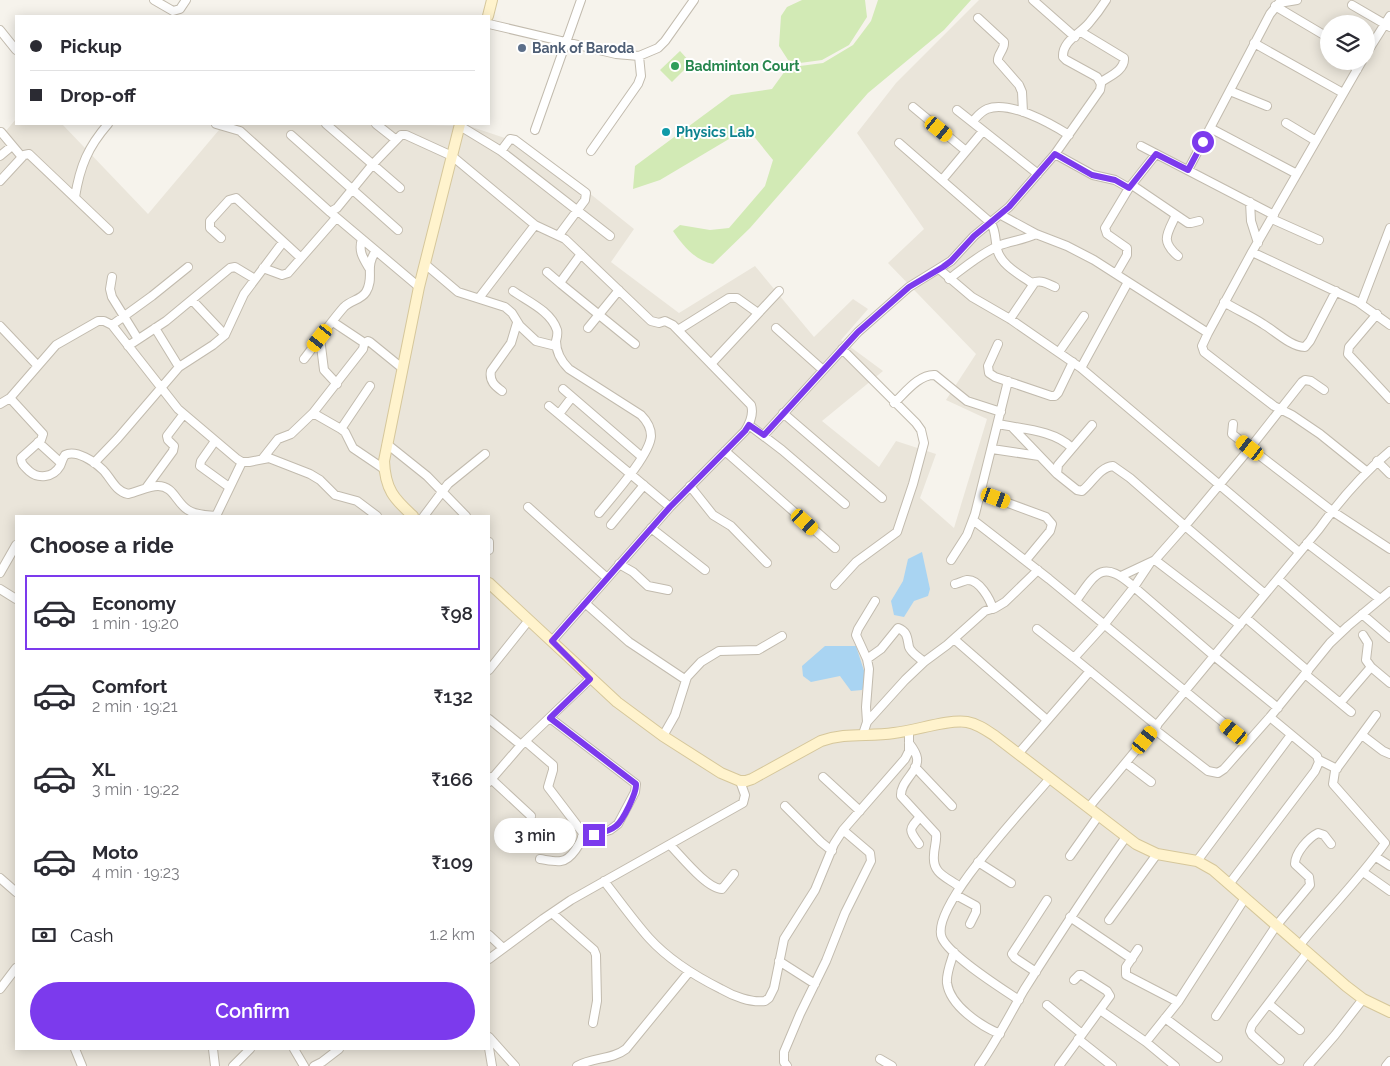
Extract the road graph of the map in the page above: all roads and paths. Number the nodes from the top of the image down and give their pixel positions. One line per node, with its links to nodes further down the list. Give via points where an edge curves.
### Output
1 (154, 0): 2 (street, via 173,11 180,9)
2 (186, 0)
3 (492, 0): 11 (street)
4 (581, 0): 19 (street)
5 (694, 0): 23 (street, via 666,42)
6 (1034, 0): 18 (street)
7 (1297, 0): 10 (street, via 1283,1)
8 (1102, 2): 18 (street)
9 (1352, 5): 15 (street)
10 (1275, 6): 17 (street); 21 (street)
11 (488, 15)
12 (1390, 16): 15 (street)
13 (978, 18): 31 (street, via 1004,42 998,61 1019,85)
14 (490, 24): 19 (street)
15 (1387, 25): 20 (street)
16 (0, 30): 22 (street)
17 (1320, 33)
18 (1078, 34): 25 (street, via 1064,48 1063,57); 25 (street, via 1124,58 1121,68)
19 (566, 42): 23 (street); 40 (street)
20 (1375, 42)
21 (1254, 43): 26 (street); 27 (street)
22 (15, 49)
23 (639, 56): 50 (street, via 641,76 638,84)
24 (1357, 70): 27 (street)
25 (1100, 82): 43 (street, via 1100,90)
26 (1230, 91): 28 (street); 39 (street)
27 (1343, 93): 46 (street)
28 (1267, 106)
29 (913, 107): 52 (street)
30 (957, 110): 32 (street)
31 (1023, 112): 32 (street, via 992,108 980,113); 43 (street)
32 (972, 122): 41 (street)
33 (1286, 123): 46 (street)
34 (107, 125): 67 (street, via 88,150)
35 (219, 125): 70 (street, via 240,131)
36 (327, 125): 58 (street)
37 (377, 125): 45 (street)
38 (460, 125): 51 (street); 56 (street)
39 (1210, 128): 59 (street); 61 (street)
40 (535, 130)
41 (983, 131): 52 (street); 60 (street)
42 (0, 132): 48 (street)
43 (1068, 134): 53 (street)
44 (291, 135): 66 (street)
45 (395, 139): 56 (street, via 404,134); 58 (street)
46 (1316, 141): 61 (street)
47 (899, 143): 62 (street)
48 (12, 146): 55 (street); 57 (street)
49 (1142, 146): 54 (street)
50 (592, 150)
51 (501, 151): 69 (street); 69 (street, via 510,139 515,140 586,193)
52 (966, 151): 62 (street)
53 (1055, 154): 60 (street); 64 (street, via 1092,175)
54 (1156, 154): 59 (street); 64 (street)
55 (0, 156)
56 (452, 156): 77 (street); 96 (street)
57 (22, 157): 63 (street); 67 (street, via 31,155)
58 (373, 164): 65 (street); 66 (street)
59 (1188, 170): 68 (street)
60 (1038, 174): 71 (street)
61 (1297, 174): 73 (street)
62 (942, 180): 76 (street)
63 (0, 181)
64 (1130, 186): 72 (street); 102 (street, via 1105,228 1107,234 1126,248 1126,255)
65 (400, 188)
66 (353, 189): 70 (street); 80 (street)
67 (75, 197): 79 (street)
68 (1250, 202): 73 (street); 88 (street, via 1251,222)
69 (578, 210): 82 (street); 83 (street)
70 (330, 212): 74 (street)
71 (1000, 215): 76 (street); 81 (street)
72 (1176, 215): 75 (street, via 1188,223); 94 (street, via 1166,239)
73 (1273, 217): 86 (street); 88 (street)
74 (336, 218): 85 (street); 95 (street)
75 (1199, 221)
76 (991, 223): 90 (street); 100 (street)
77 (535, 225): 82 (street); 115 (street)
78 (1390, 228): 89 (street)
79 (109, 230)
80 (398, 230)
81 (1036, 234): 90 (street); 102 (street, via 1082,253)
82 (559, 236): 93 (street)
83 (610, 236)
84 (221, 238): 87 (street, via 210,228 210,221 233,198)
85 (362, 239): 91 (street); 99 (street, via 360,251)
86 (1319, 240)
87 (283, 242): 95 (street); 98 (street)
88 (1258, 243): 92 (street)
89 (1387, 246): 118 (street)
90 (996, 247): 104 (street); 108 (street, via 1006,264)
91 (376, 251): 99 (street); 109 (street)
92 (1252, 252): 114 (street); 117 (street)
93 (581, 254): 107 (street); 111 (street)
94 (1178, 256)
95 (301, 258): 98 (street, via 285,275)
96 (425, 264): 109 (street); 115 (street, via 458,292)
97 (188, 267): 123 (street)
98 (263, 268): 105 (street)
99 (369, 268): 125 (street, via 370,281 366,291 344,307)
100 (939, 269): 104 (street); 143 (street, via 909,287)
101 (547, 272): 107 (street)
102 (1116, 274): 106 (street)
103 (112, 277): 123 (street, via 111,294)
104 (949, 279): 124 (street, via 972,298)
105 (255, 280): 116 (street, via 230,268); 135 (street, via 244,294)
106 (1128, 282): 134 (street); 151 (street)
107 (561, 284): 121 (street)
108 (1033, 284): 110 (street, via 1040,281); 124 (street)
109 (419, 287): 150 (street)
110 (1055, 287)
111 (619, 290): 121 (street); 133 (street, via 651,321 670,322)
112 (513, 291): 142 (street, via 550,318 556,329)
113 (779, 291): 119 (street)
114 (1336, 291): 117 (street, via 1305,347 1292,343); 118 (street)
115 (480, 298): 126 (street, via 505,308)
116 (192, 300): 130 (street); 135 (street)
117 (1224, 302): 134 (street)
118 (1357, 302): 120 (street)
119 (758, 312): 133 (street, via 738,298 729,298); 147 (street)
120 (1376, 314): 128 (street); 162 (street, via 1349,347 1348,354)
121 (599, 316): 131 (street); 139 (street)
122 (1084, 316): 144 (street)
123 (124, 317): 127 (street); 137 (street)
124 (1010, 319): 144 (street)
125 (333, 322): 136 (street); 138 (street)
126 (517, 323): 142 (street, via 536,341); 159 (street, via 511,343 491,371 493,384)
127 (112, 325): 141 (street); 148 (street, via 104,321 90,325 61,341)
128 (1390, 325)
129 (0, 326): 148 (street)
130 (155, 328): 137 (street); 149 (street)
131 (588, 328)
132 (776, 328): 152 (street)
133 (678, 330): 147 (street)
134 (1208, 333): 166 (street, via 1202,346 1204,352)
135 (224, 335): 149 (street)
136 (320, 338): 145 (street); 154 (street, via 324,370)
137 (138, 340): 141 (street)
138 (364, 344): 150 (street, via 370,342); 154 (street, via 363,350)
139 (635, 344)
140 (998, 344): 153 (street, via 988,370)
141 (128, 346): 156 (street)
142 (556, 346): 189 (street, via 561,360 569,369 646,420 651,436)
143 (842, 349): 152 (street); 163 (street)
144 (1059, 352): 146 (street)
145 (304, 359)
146 (1073, 362): 151 (street); 153 (street, via 1055,396)
147 (711, 364): 174 (street, via 751,405)
148 (37, 365): 161 (street)
149 (179, 366): 156 (street)
150 (402, 368): 181 (street)
151 (1081, 368): 201 (street)
152 (823, 370): 169 (street)
153 (1008, 381): 167 (street)
154 (337, 384): 168 (street)
155 (370, 386): 177 (street)
156 (160, 388): 171 (street); 194 (street)
157 (563, 389): 160 (street)
158 (1324, 390): 166 (street, via 1312,380 1305,380)
159 (502, 392)
160 (572, 397): 170 (street); 189 (street)
161 (10, 398): 164 (street); 180 (street, via 42,432 43,437)
162 (1390, 399)
163 (894, 403): 167 (street, via 930,374 967,401); 241 (street, via 921,430 924,443 901,521 893,536 856,562)
164 (0, 404)
165 (549, 406): 170 (street)
166 (1280, 409): 183 (street); 196 (street, via 1320,434)
167 (1000, 412): 172 (street)
168 (313, 413): 177 (street); 190 (street, via 291,434 278,439)
169 (783, 413): 178 (street); 207 (street)
170 (559, 414): 197 (street)
171 (183, 415): 179 (street); 204 (street, via 167,436 174,446 173,451)
172 (998, 424): 176 (street); 184 (street)
173 (1233, 424): 183 (street, via 1232,434)
174 (749, 425): 178 (street); 185 (street)
175 (1092, 425): 182 (street)
176 (1011, 426): 182 (street, via 1060,438); 188 (street)
177 (341, 429): 195 (street, via 353,448)
178 (764, 435): 208 (street)
179 (215, 441): 192 (street); 203 (street, via 200,466)
180 (38, 442): 193 (street); 193 (street, via 22,455 22,465 36,476 43,476 52,473)
181 (387, 444): 195 (street); 205 (street)
182 (1072, 448): 198 (street, via 1058,465)
183 (1250, 448): 201 (street); 211 (street)
184 (992, 449): 188 (street); 206 (street)
185 (725, 451): 202 (street); 225 (street)
186 (1390, 451): 191 (street)
187 (485, 454): 205 (street)
188 (1039, 456): 198 (street)
189 (642, 457): 197 (street)
190 (264, 458): 192 (street); 215 (street, via 313,476 335,496 357,501)
191 (1378, 461): 196 (street); 199 (street)
192 (242, 462): 203 (street)
193 (61, 463): 194 (street, via 65,455 72,453)
194 (94, 463): 204 (street, via 124,493)
195 (384, 469): 216 (street, via 392,495)
196 (1366, 471): 211 (street)
197 (630, 474): 200 (street); 212 (street)
198 (1057, 474): 221 (street, via 1082,491 1102,470 1113,466)
199 (1390, 474)
200 (644, 485): 210 (street); 220 (street)
201 (1218, 485): 221 (street); 227 (street)
202 (690, 486): 210 (street); 231 (street, via 710,512 730,526)
203 (229, 487): 214 (street)
204 (146, 488): 213 (street, via 165,488 187,510)
205 (443, 490): 217 (street); 218 (street)
206 (981, 493): 219 (street); 229 (street, via 1050,521 1050,531)
207 (882, 498)
208 (845, 504)
209 (528, 507): 237 (street)
210 (670, 507): 222 (street)
211 (1332, 511): 223 (street); 226 (street)
212 (599, 513)
213 (206, 515)
214 (215, 515)
215 (376, 515)
216 (412, 515)
217 (425, 515)
218 (465, 515)
219 (973, 520): 228 (street, via 963,543); 229 (street)
220 (611, 525)
221 (1185, 526): 230 (street); 246 (street)
222 (651, 528): 232 (street); 233 (street)
223 (1307, 543): 227 (street); 248 (street)
224 (15, 547): 235 (street)
225 (834, 548)
226 (1390, 549)
227 (1300, 552): 238 (street)
228 (950, 560)
229 (1026, 560): 234 (street)
230 (1153, 561): 236 (street); 242 (street); 257 (street)
231 (766, 563)
232 (619, 564): 237 (street); 244 (street, via 648,586)
233 (705, 570)
234 (1038, 570): 250 (street); 252 (street, via 1005,602)
235 (0, 573)
236 (1121, 576): 242 (street); 250 (street, via 1109,572 1098,574)
237 (607, 578): 251 (street)
238 (1278, 579): 246 (street); 259 (street)
239 (490, 584): 255 (street)
240 (955, 584): 252 (street, via 965,580 974,582 988,597)
241 (835, 585)
242 (1134, 587): 256 (street); 265 (street)
243 (0, 589): 247 (street)
244 (668, 590)
245 (1390, 591): 248 (street)
246 (1265, 594): 254 (street)
247 (15, 598)
248 (1380, 599): 253 (street)
249 (875, 601): 267 (street, via 856,635)
250 (1076, 601): 256 (street)
251 (585, 603): 264 (street); 274 (street, via 629,642)
252 (993, 609): 263 (street, via 985,611)
253 (1362, 614): 259 (street); 262 (street)
254 (1246, 618): 257 (street); 272 (street)
255 (529, 620): 264 (street); 270 (street)
256 (1104, 625): 266 (street); 276 (street)
257 (1240, 625): 265 (street)
258 (1038, 629): 266 (street)
259 (1340, 634): 272 (street)
260 (1363, 635): 269 (street, via 1368,643 1366,660)
261 (782, 636): 274 (street, via 758,650 726,650 712,654)
262 (1390, 638)
263 (954, 639): 268 (street); 284 (street)
264 (552, 641): 273 (street)
265 (1214, 656): 276 (street); 278 (street)
266 (1074, 658): 271 (street)
267 (867, 659): 268 (street, via 881,649 898,628 908,636 910,650); 285 (street)
268 (924, 662): 285 (street)
269 (1371, 667): 275 (street); 277 (street)
270 (490, 669)
271 (1090, 671): 284 (street); 286 (street)
272 (1306, 673): 277 (street); 278 (street)
273 (590, 679): 282 (street); 291 (street)
274 (686, 680): 291 (street, via 673,720)
275 (1390, 683)
276 (1184, 691): 286 (street); 292 (street)
277 (1341, 702): 279 (street)
278 (1278, 708): 281 (street)
279 (1351, 712)
280 (1376, 715): 290 (street)
281 (1270, 717): 289 (street); 292 (street)
282 (550, 718): 293 (street); 314 (street, via 636,784 618,824 610,830)
283 (490, 720): 293 (street)
284 (1047, 720): 295 (street)
285 (867, 722): 288 (street)
286 (1156, 727): 292 (street, via 1213,773 1224,769); 298 (street)
287 (909, 731): 288 (street); 294 (street); 295 (street, via 965,722 975,724)
288 (864, 734): 304 (street, via 827,739 752,779)
289 (1291, 735): 297 (street); 325 (street)
290 (1362, 735): 296 (street); 300 (street)
291 (663, 736): 304 (street, via 721,773)
292 (1247, 742)
293 (523, 743): 303 (street); 314 (street, via 553,765 548,787 581,829)
294 (909, 743): 299 (street, via 916,755); 309 (street, via 906,759)
295 (1018, 754): 302 (street)
296 (1390, 754)
297 (1319, 760): 300 (street); 333 (street, via 1316,771)
298 (1126, 763): 305 (street); 308 (street)
299 (915, 767): 307 (street); 312 (street, via 902,787 901,796)
300 (1337, 769): 316 (street, via 1332,780 1336,789)
301 (823, 777): 309 (street)
302 (1050, 778): 308 (street); 326 (street)
303 (490, 779): 310 (street)
304 (740, 781): 319 (street, via 745,795 743,803)
305 (1150, 782)
306 (786, 806): 320 (street)
307 (952, 806)
308 (1089, 807): 311 (street)
309 (860, 811): 313 (street)
310 (531, 816)
311 (1100, 816): 315 (street); 322 (street)
312 (920, 817): 317 (street, via 910,829); 334 (street, via 936,834 936,870)
313 (843, 830): 320 (street); 358 (street, via 870,853 871,861)
314 (582, 837): 324 (street, via 578,847 564,861)
315 (1126, 837): 321 (street); 341 (street)
316 (1388, 840): 323 (street)
317 (919, 844)
318 (1331, 844): 344 (street, via 1318,833 1297,855 1296,864 1310,877 1310,885)
319 (670, 845): 329 (street, via 716,888 722,888); 331 (street)
320 (832, 851): 353 (street, via 815,890 784,939)
321 (1157, 854): 325 (street); 342 (street)
322 (1070, 856)
323 (1376, 857): 327 (street); 328 (street)
324 (540, 859)
325 (1197, 861): 333 (street)
326 (978, 862): 332 (street); 334 (street)
327 (1390, 866)
328 (1363, 872): 336 (street); 346 (street)
329 (734, 874)
330 (0, 878): 335 (street)
331 (604, 881): 340 (street); 355 (street, via 649,939)
332 (1011, 883)
333 (1230, 883): 338 (street)
334 (960, 887): 337 (street)
335 (15, 891)
336 (1390, 891)
337 (956, 895): 343 (street, via 976,906); 349 (street, via 940,930 946,945)
338 (1245, 898): 344 (street); 362 (street)
339 (1047, 900): 356 (street, via 1012,954)
340 (552, 913): 347 (street); 369 (street, via 596,955 597,1001)
341 (1070, 917): 352 (street); 356 (street)
342 (1110, 920)
343 (970, 924)
344 (1276, 926): 346 (street); 367 (street)
345 (490, 936): 347 (street)
346 (1299, 946): 350 (street)
347 (504, 948): 351 (street)
348 (1138, 949): 352 (street)
349 (954, 952): 361 (street); 371 (street, via 947,976 949,991 977,1023)
350 (1307, 953): 360 (street); 363 (street)
351 (490, 958)
352 (1132, 958): 362 (street, via 1126,967 1126,975)
353 (779, 961): 355 (street, via 774,988 765,1002 728,993); 358 (street)
354 (15, 969): 359 (street)
355 (689, 972): 394 (street, via 626,1049 616,1056)
356 (1036, 972): 361 (street)
357 (1074, 980): 365 (street, via 1082,975 1107,991 1110,996)
358 (814, 984): 395 (street, via 784,1052)
359 (0, 989)
360 (1363, 999): 366 (street); 401 (street)
361 (1018, 1000): 371 (street)
362 (1178, 1002): 368 (street)
363 (1268, 1004): 370 (street); 384 (street, via 1250,1031)
364 (1047, 1005): 372 (street)
365 (1100, 1010): 372 (street); 374 (street)
366 (1390, 1012)
367 (1216, 1016)
368 (1165, 1018): 374 (street); 382 (street)
369 (593, 1023)
370 (1300, 1030)
371 (1000, 1034): 397 (street)
372 (1080, 1036): 398 (street); 399 (street)
373 (490, 1038): 393 (street)
374 (1146, 1042): 400 (street)
375 (75, 1050): 386 (street)
376 (212, 1050): 387 (street)
377 (249, 1050): 388 (street)
378 (295, 1050): 389 (street)
379 (338, 1050): 381 (street)
380 (489, 1050): 392 (street)
381 (328, 1057): 390 (street); 391 (street)
382 (1218, 1058)
383 (880, 1059): 396 (street)
384 (1280, 1060)
385 (1390, 1061): 402 (street)
386 (82, 1066)
387 (215, 1066)
388 (233, 1066)
389 (304, 1066)
390 (314, 1066)
391 (325, 1066)
392 (492, 1066)
393 (515, 1066)
394 (577, 1066)
395 (787, 1066)
396 (892, 1066)
397 (979, 1066)
398 (1059, 1066)
399 (1112, 1066)
400 (1175, 1066)
401 (1308, 1066)
402 (1386, 1066)

